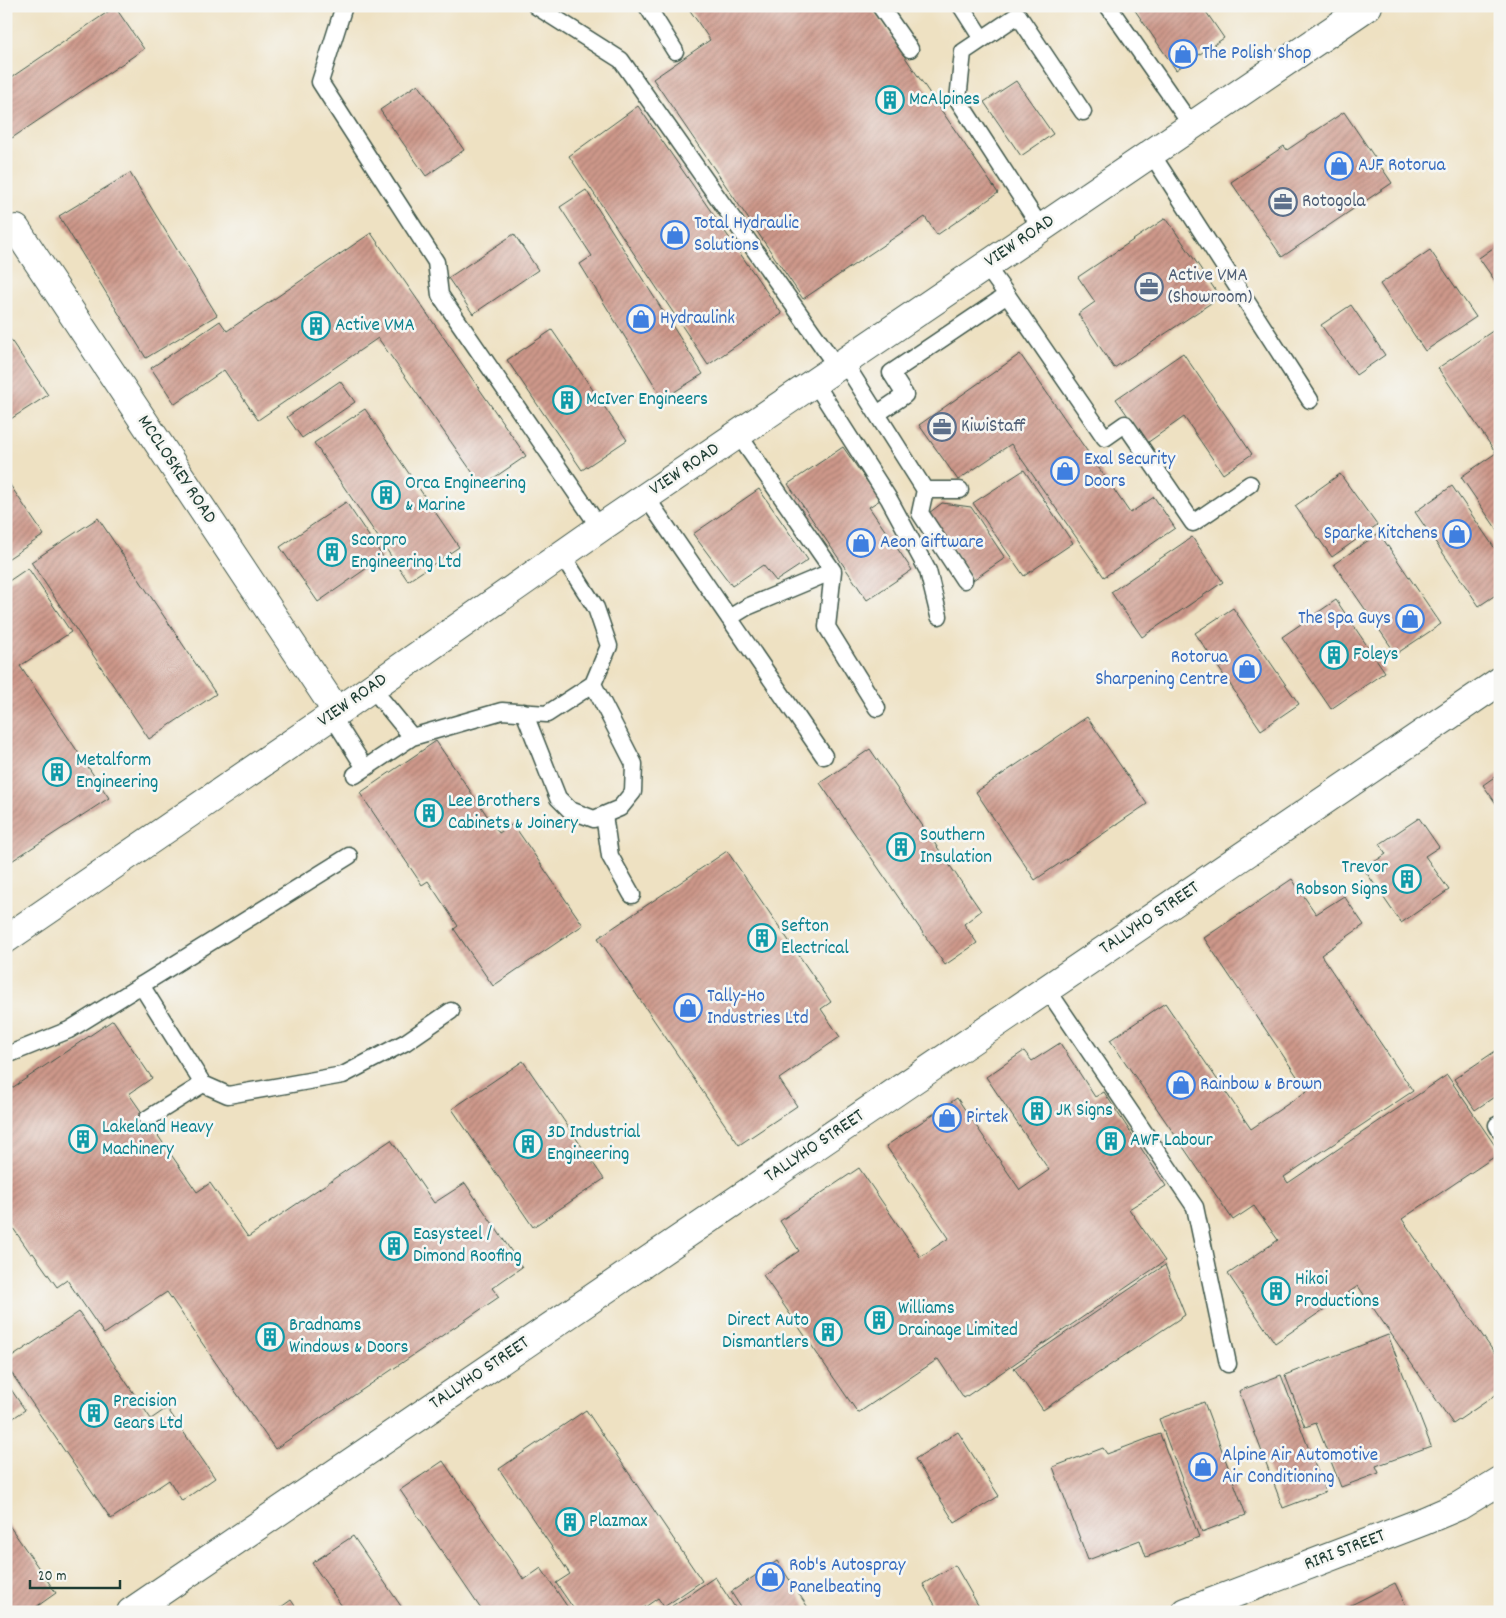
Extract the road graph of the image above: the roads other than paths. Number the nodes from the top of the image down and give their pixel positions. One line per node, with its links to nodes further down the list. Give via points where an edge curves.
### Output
1 (344, 6): 28 (lane, via 320,82 436,262 440,295)
2 (536, 6): 19 (lane, via 621,60)
3 (647, 6): 11 (lane)
4 (880, 6): 10 (lane)
5 (961, 6): 9 (lane)
6 (1108, 6): 13 (lane)
7 (1368, 6): 13 (street, VIEW ROAD)
8 (1018, 11): 9 (lane); 12 (lane)
9 (982, 39): 15 (lane, via 963,52 958,100)
10 (910, 49)
11 (675, 51)
12 (1083, 112)
13 (1192, 126): 14 (street, VIEW ROAD)
14 (1151, 154): 15 (street, VIEW ROAD); 21 (lane)
15 (1041, 228): 17 (street, VIEW ROAD)
16 (16, 229): 39 (street, MCCLOSKEY ROAD)
17 (986, 266): 18 (lane); 19 (street, VIEW ROAD)
18 (1007, 295): 22 (lane, via 891,374 905,394); 24 (lane, via 1105,438 1125,424 1193,523)
19 (840, 365): 20 (street, VIEW ROAD); 22 (lane)
20 (814, 383): 23 (street, VIEW ROAD); 32 (lane, via 889,499 928,571)
21 (1310, 400)
22 (877, 414): 25 (lane)
23 (738, 434): 27 (street, VIEW ROAD); 30 (lane)
24 (1250, 484)
25 (925, 490): 26 (lane); 31 (lane, via 920,513)
26 (960, 490)
27 (646, 497): 28 (street, VIEW ROAD); 33 (lane)
28 (600, 528): 29 (street, VIEW ROAD)
29 (562, 555): 35 (lane, via 596,608 609,646); 36 (street, VIEW ROAD)
30 (833, 571): 33 (lane); 37 (lane, via 827,627)
31 (964, 580)
32 (939, 616)
33 (728, 618): 41 (lane)
34 (1500, 681): 47 (street, TALLYHO STREET)
35 (593, 684): 38 (lane, via 547,714); 42 (lane, via 634,764 633,792 620,808)
36 (372, 688): 39 (street, VIEW ROAD); 40 (lane)
37 (877, 708)
38 (524, 712): 40 (lane, via 502,711); 42 (lane, via 558,798 570,810 594,819)
39 (335, 714): 40 (lane, via 360,771); 45 (street, VIEW ROAD)
40 (412, 737)
41 (824, 756)
42 (604, 815): 44 (lane, via 610,856)
43 (350, 856): 46 (lane)
44 (632, 895)
45 (8, 932)
46 (141, 985): 49 (lane, via 69,1030); 50 (lane)
47 (1047, 989): 54 (lane, via 1195,1207); 56 (street, TALLYHO STREET)
48 (451, 1011): 50 (lane, via 406,1042 343,1074 228,1095)
49 (8, 1052)
50 (203, 1084): 51 (lane)
51 (147, 1120)
52 (1500, 1124): 53 (lane, via 1497,1125)
53 (1500, 1130)
54 (1228, 1364)
55 (1500, 1481): 57 (street, RIRI STREET, via 1459,1506 1424,1521)
56 (131, 1612)
57 (1186, 1612)

